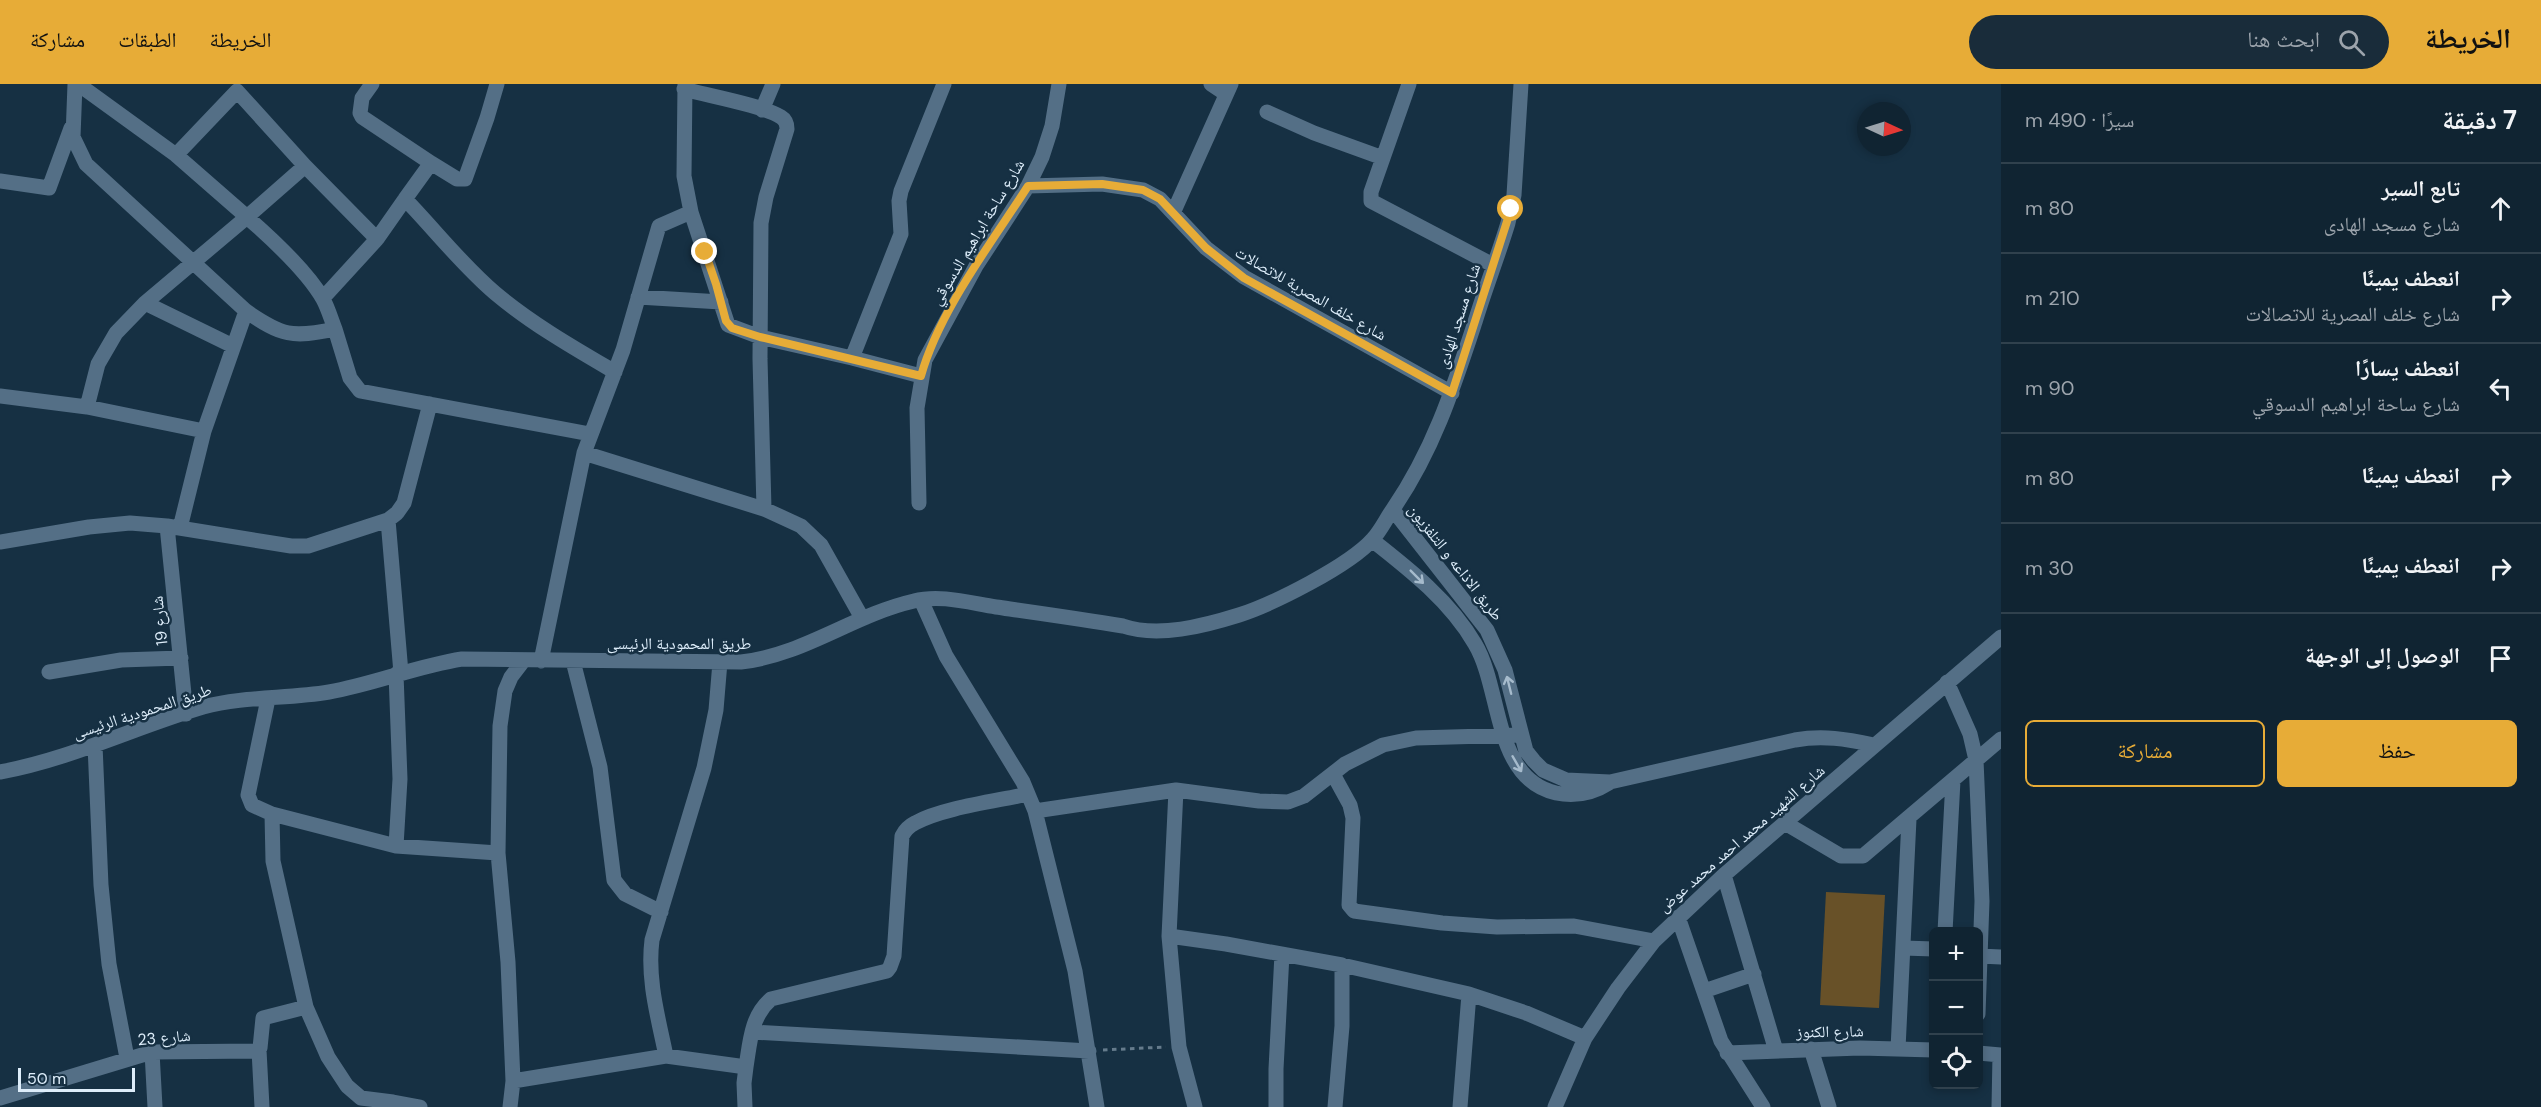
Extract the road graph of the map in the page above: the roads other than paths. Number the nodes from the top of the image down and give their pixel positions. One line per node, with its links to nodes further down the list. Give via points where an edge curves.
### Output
1 (76, 84): 15 (street); 16 (street)
2 (372, 84): 18 (street, via 362,98 362,117)
3 (496, 84): 18 (street, via 465,179 457,179)
4 (773, 84): 13 (street)
5 (944, 84): 37 (street, via 901,191 901,234)
6 (1059, 84): 21 (street, شارع ساحة ابراهيم الدسوقي, via 1052,126)
7 (1211, 84): 12 (street)
8 (1409, 84): 17 (street)
9 (1521, 84): 28 (street, شارع مسجد الهادى, via 1514,195)
10 (684, 86): 13 (street); 24 (street, via 684,176)
11 (241, 87): 16 (street); 19 (street)
12 (1229, 89): 23 (street)
13 (762, 110): 35 (street, via 783,118 787,129 761,223)
14 (1267, 112): 17 (street)
15 (72, 125): 20 (street, via 49,188); 27 (street, via 75,144 87,164)
16 (176, 155): 25 (street)
17 (1383, 158): 28 (street, via 1370,198 1373,204)
18 (431, 163): 22 (street)
19 (304, 166): 25 (street); 26 (street)
20 (0, 182)
21 (1028, 186): 23 (street, شارع خلف المصرية للاتصالات, via 1125,186 1152,195); 39 (street, شارع ساحة ابراهيم الدسوقي, via 976,266 931,346)
22 (405, 199): 26 (street); 38 (street, via 495,293 538,326)
23 (1174, 211): 40 (street, شارع خلف المصرية للاتصالات, via 1206,248 1244,278)
24 (691, 212): 29 (street, via 657,228); 31 (street)
25 (247, 217): 27 (street); 30 (street)
26 (377, 239): 30 (street)
27 (194, 264): 32 (street); 33 (street)
28 (1493, 265): 40 (street, شارع مسجد الهادى)
29 (638, 297): 31 (street); 38 (street)
30 (323, 298): 34 (street)
31 (721, 302): 35 (street, via 728,325)
32 (145, 303): 36 (street); 43 (street, via 104,350)
33 (246, 311): 34 (street, via 270,327 293,335); 36 (street, شارع 19)
34 (335, 329): 42 (street, via 350,378 357,388)
35 (760, 337): 37 (street); 48 (street)
36 (233, 346): 44 (street, شارع 19)
37 (852, 358): 39 (street)
38 (615, 372): 45 (street)
39 (921, 376): 47 (street, شارع ساحة ابراهيم الدسوقي, via 917,408)
40 (1452, 393): 49 (street, شارع مسجد الهادى, via 1432,445)
41 (0, 396): 43 (street)
42 (430, 404): 45 (street); 50 (street, via 404,503)
43 (87, 407): 44 (street)
44 (204, 431): 51 (street, شارع 19)
45 (590, 434): 46 (street)
46 (584, 453): 48 (street); 59 (street)
47 (919, 503)
48 (764, 509): 55 (street, via 813,536)
49 (1393, 510): 52 (street, شارع مسجد الهادى); 67 (street, طريق الاذاعه و التلفزيون, one-way to 49, via 1505,670 1487,630)
50 (388, 520): 51 (street, via 308,546); 63 (street)
51 (174, 527): 53 (street, via 130,523); 57 (street, شارع 19)
52 (1372, 540): 54 (street, طريق المحمودية الرئيسى, via 1346,561 1282,598 1252,611 1188,627 1140,632 1123,626 962,602); 68 (street, طريق الاذاعه و التلفزيون, one-way to 68, via 1407,568 1468,632 1484,662)
53 (0, 542)
54 (921, 600): 55 (street, طريق المحمودية الرئيسى); 78 (street, via 946,656)
55 (862, 618): 61 (street, طريق المحمودية الرئيسى, via 781,654 761,660)
56 (2001, 637): 64 (street, شارع الشهيد محمد احمد محمد عوض)
57 (180, 658): 62 (street, via 121,660); 66 (street, شارع 19)
58 (524, 660): 59 (street, طريق المحمودية الرئيسى); 63 (street, طريق المحمودية الرئيسى, via 462,659); 84 (street, via 511,677 502,708)
59 (541, 661): 60 (street, طريق المحمودية الرئيسى)
60 (573, 661): 61 (street, طريق المحمودية الرئيسى); 86 (street, via 598,753 614,880 625,894)
61 (720, 662): 86 (street, via 716,710 704,768)
62 (49, 672)
63 (398, 673): 65 (street, طريق المحمودية الرئيسى, via 333,691); 83 (street, via 400,779)
64 (1947, 682): 71 (street, شارع الشهيد محمد احمد محمد عوض); 72 (street, via 1970,734)
65 (268, 699): 66 (street, طريق المحمودية الرئيسى, via 224,702); 80 (street, via 248,795 252,805)
66 (186, 714): 70 (street, طريق المحمودية الرئيسى)
67 (1521, 735): 68 (street); 76 (street, طريق الاذاعه و التلفزيون, via 1534,761 1554,776 1579,782)
68 (1505, 737): 74 (street, via 1398,741 1370,750); 76 (street, طريق الاذاعه و التلفزيون, one-way to 76, via 1520,771 1550,792 1579,795)
69 (2001, 739): 72 (street)
70 (95, 745): 73 (street, طريق المحمودية الرئيسى); 115 (street, via 108,964)
71 (1874, 745): 76 (street, طريق الاذاعه و التلفزيون, via 1832,736 1807,738); 82 (street, شارع الشهيد محمد احمد محمد عوض)
72 (1976, 760): 75 (street); 89 (street, via 1981,831)
73 (0, 772)
74 (1333, 774): 77 (street, via 1304,796 1288,802); 91 (street, via 1352,810 1349,905 1354,911 1497,927 1574,926)
75 (1953, 780): 81 (street); 88 (street)
76 (1610, 782)
77 (1176, 790): 79 (street); 90 (street)
78 (1028, 794): 79 (street); 102 (street, via 951,811 906,829 902,836 890,967 878,974 771,999 759,1010)
79 (1035, 811): 108 (street, via 1075,971)
80 (272, 814): 83 (street); 101 (street, via 273,861)
81 (1909, 819): 82 (street, via 1870,852 1849,858); 92 (street)
82 (1785, 822): 85 (street, شارع الشهيد محمد احمد محمد عوض)
83 (396, 846): 84 (street)
84 (498, 853): 117 (street, via 511,1003)
85 (1724, 875): 87 (street, شارع الشهيد محمد احمد محمد عوض); 98 (street)
86 (661, 912): 114 (street, via 652,939 650,978)
87 (1677, 917): 91 (street, شارع الشهيد محمد احمد محمد عوض); 99 (street)
88 (1945, 927)
89 (1980, 927)
90 (1169, 936): 94 (street); 127 (street, via 1179,1047)
91 (1653, 941): 103 (street, شارع الشهيد محمد احمد محمد عوض)
92 (1903, 948): 93 (street); 105 (street)
93 (1929, 949)
94 (1282, 954): 97 (street); 128 (street)
95 (1983, 956): 96 (street)
96 (2001, 957)
97 (1342, 965): 100 (street); 129 (street, via 1342,1026)
98 (1754, 974): 99 (street); 109 (street)
99 (1704, 991): 111 (street)
100 (1469, 994): 103 (street); 130 (street)
101 (306, 1007): 106 (street, via 261,1019); 119 (street)
102 (752, 1032): 108 (street); 116 (street)
103 (1585, 1038): 131 (street, شارع الشهيد محمد احمد محمد عوض)
104 (1811, 1049): 105 (street, شارع الكنوز); 109 (street, شارع الكنوز); 133 (street)
105 (1898, 1049): 107 (street, شارع الكنوز)
106 (259, 1050): 110 (street, شارع 23); 122 (street)
107 (1929, 1050)
108 (1089, 1051): 126 (street)
109 (1776, 1051): 111 (street, شارع الكنوز)
110 (152, 1052): 115 (street, شارع 23); 121 (street)
111 (1727, 1053): 132 (street)
112 (1983, 1053): 113 (street)
113 (2000, 1055): 134 (street)
114 (666, 1056): 116 (street); 117 (street)
115 (127, 1058): 118 (street, شارع 23)
116 (746, 1067): 125 (street)
117 (513, 1081): 124 (street)
118 (0, 1098)
119 (353, 1100): 120 (street)
120 (392, 1105): 123 (street)
121 (155, 1107)
122 (262, 1107)
123 (420, 1107)
124 (510, 1107)
125 (745, 1107)
126 (1097, 1107)
127 (1195, 1107)
128 (1276, 1107)
129 (1335, 1107)
130 (1460, 1107)
131 (1555, 1107)
132 (1763, 1107)
133 (1829, 1107)
134 (1999, 1107)

